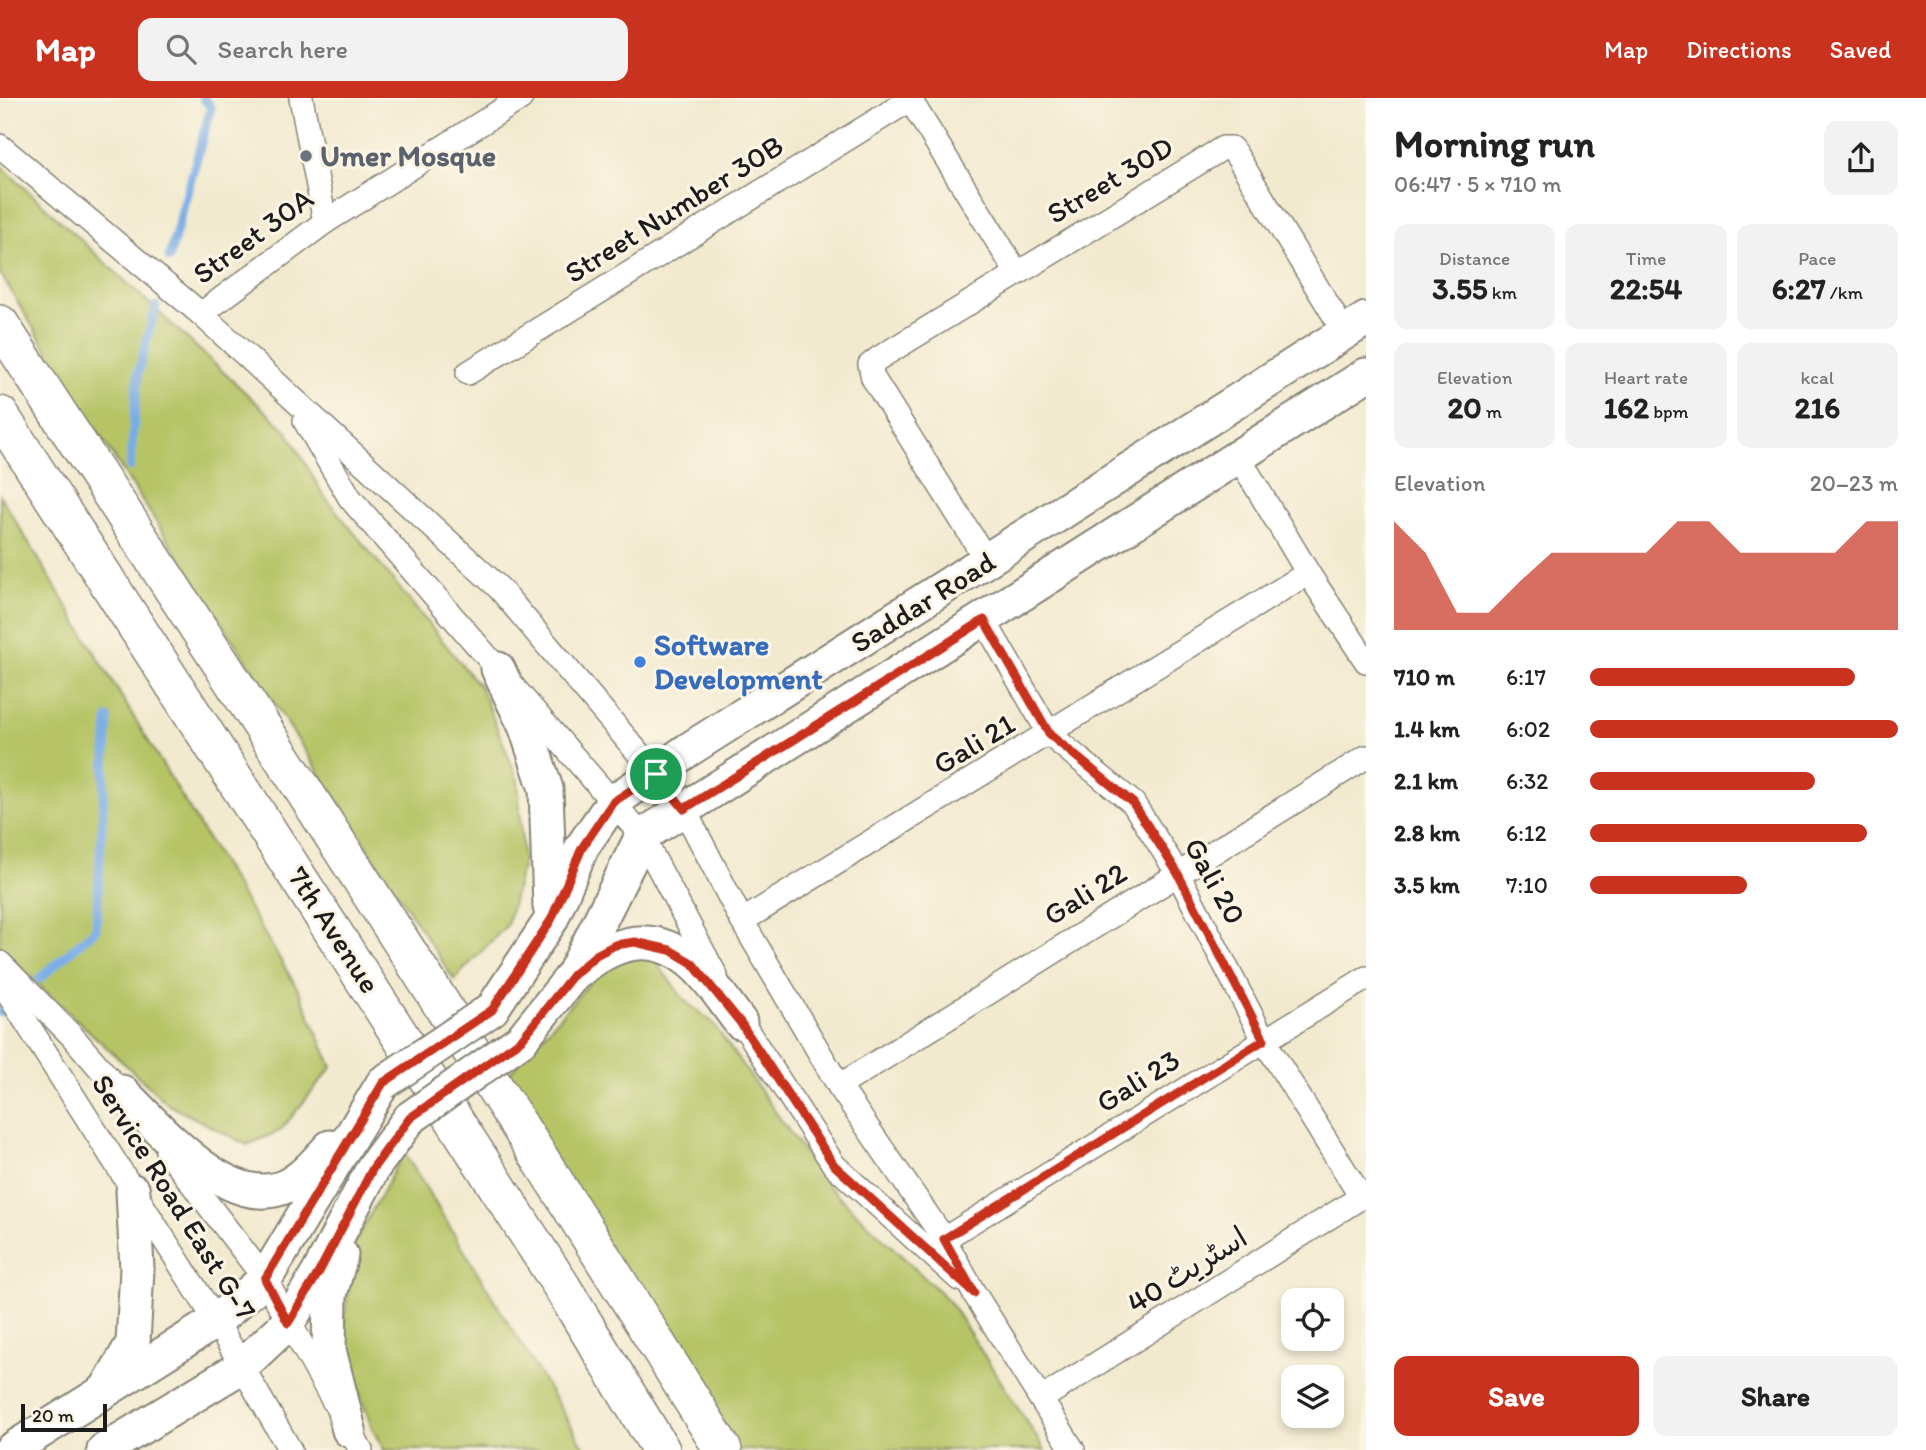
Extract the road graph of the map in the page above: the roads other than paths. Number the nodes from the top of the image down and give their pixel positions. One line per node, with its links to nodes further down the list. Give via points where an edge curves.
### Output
1 (301, 98): 5 (street)
2 (521, 98): 5 (street, Street 30A)
3 (911, 99): 6 (street); 10 (street, Street Number 30B)
4 (0, 146): 7 (street)
5 (325, 222): 7 (street, Street 30A)
6 (1017, 273): 9 (street, Street 30D, via 1223,148 1231,148); 15 (street, Street 30D, via 870,365 873,378)
7 (201, 314): 12 (street)
8 (0, 324): 55 (main road, 7th Avenue, via 346,854)
9 (1356, 326): 15 (street, Saddar Road)
10 (468, 373)
11 (1366, 375): 14 (street, Saddar Road)
12 (293, 400): 20 (street, via 349,498); 23 (street, via 499,588)
13 (0, 415): 54 (main road, 7th Avenue, via 562,1286)
14 (1238, 456): 16 (street); 17 (street, Saddar Road)
15 (987, 561): 23 (street, Saddar Road)
16 (1308, 573): 18 (street); 21 (street, Gali 21)
17 (984, 620): 21 (street, Gali 20); 25 (street, Saddar Road)
18 (1358, 629): 19 (street)
19 (1366, 661)
20 (498, 669): 24 (street); 28 (street, via 526,728 546,789)
21 (1050, 735): 27 (street, Gali 20, via 1133,803); 29 (street, Gali 21)
22 (1366, 757): 27 (street, Gali 22)
23 (656, 774): 24 (street, Saddar Road); 25 (street)
24 (613, 802): 26 (street); 28 (street, Saddar Road, via 582,848)
25 (684, 809): 26 (street, Saddar Road); 29 (street)
26 (642, 836): 31 (street); 34 (street)
27 (1177, 872): 35 (street, Gali 20); 36 (street, Gali 22)
28 (551, 920): 38 (street, Saddar Road, bridge, via 492,1010 383,1083)
29 (743, 921): 36 (street)
30 (0, 963): 37 (street, Service Road East G-7)
31 (573, 975): 34 (street, via 615,945 652,944 692,963); 39 (street, bridge, via 521,1040 410,1118)
32 (1366, 978): 35 (street, Gali 23)
33 (0, 981): 40 (street, Service Road East G-7)
34 (740, 1022): 44 (street, via 834,1165)
35 (1264, 1040): 41 (street, Gali 20); 42 (street, Gali 23)
36 (839, 1086): 42 (street)
37 (122, 1092): 38 (street, via 202,1167 226,1184 253,1191 285,1187 314,1164); 43 (street, Service Road East G-7)
38 (364, 1111): 43 (street)
39 (373, 1168): 46 (street); 50 (street, via 330,1295 329,1350)
40 (133, 1191): 45 (street, Service Road East G-7); 48 (street, via 137,1269 133,1343)
41 (1364, 1196): 49 (street, اسٹریٹ 40)
42 (944, 1239): 44 (street)
43 (265, 1279): 45 (street); 46 (street, Service Road East G-7)
44 (974, 1293): 49 (street)
45 (216, 1321): 47 (street, Service Road East G-7); 48 (street)
46 (288, 1323): 47 (street); 50 (street, Service Road East G-7)
47 (241, 1367): 52 (street); 53 (street, Service Road East G-7)
48 (105, 1391): 51 (street)
49 (1041, 1399): 56 (street)
50 (355, 1440)
51 (11, 1450)
52 (104, 1450)
53 (290, 1450)
54 (661, 1450)
55 (723, 1450)
56 (1073, 1450)

